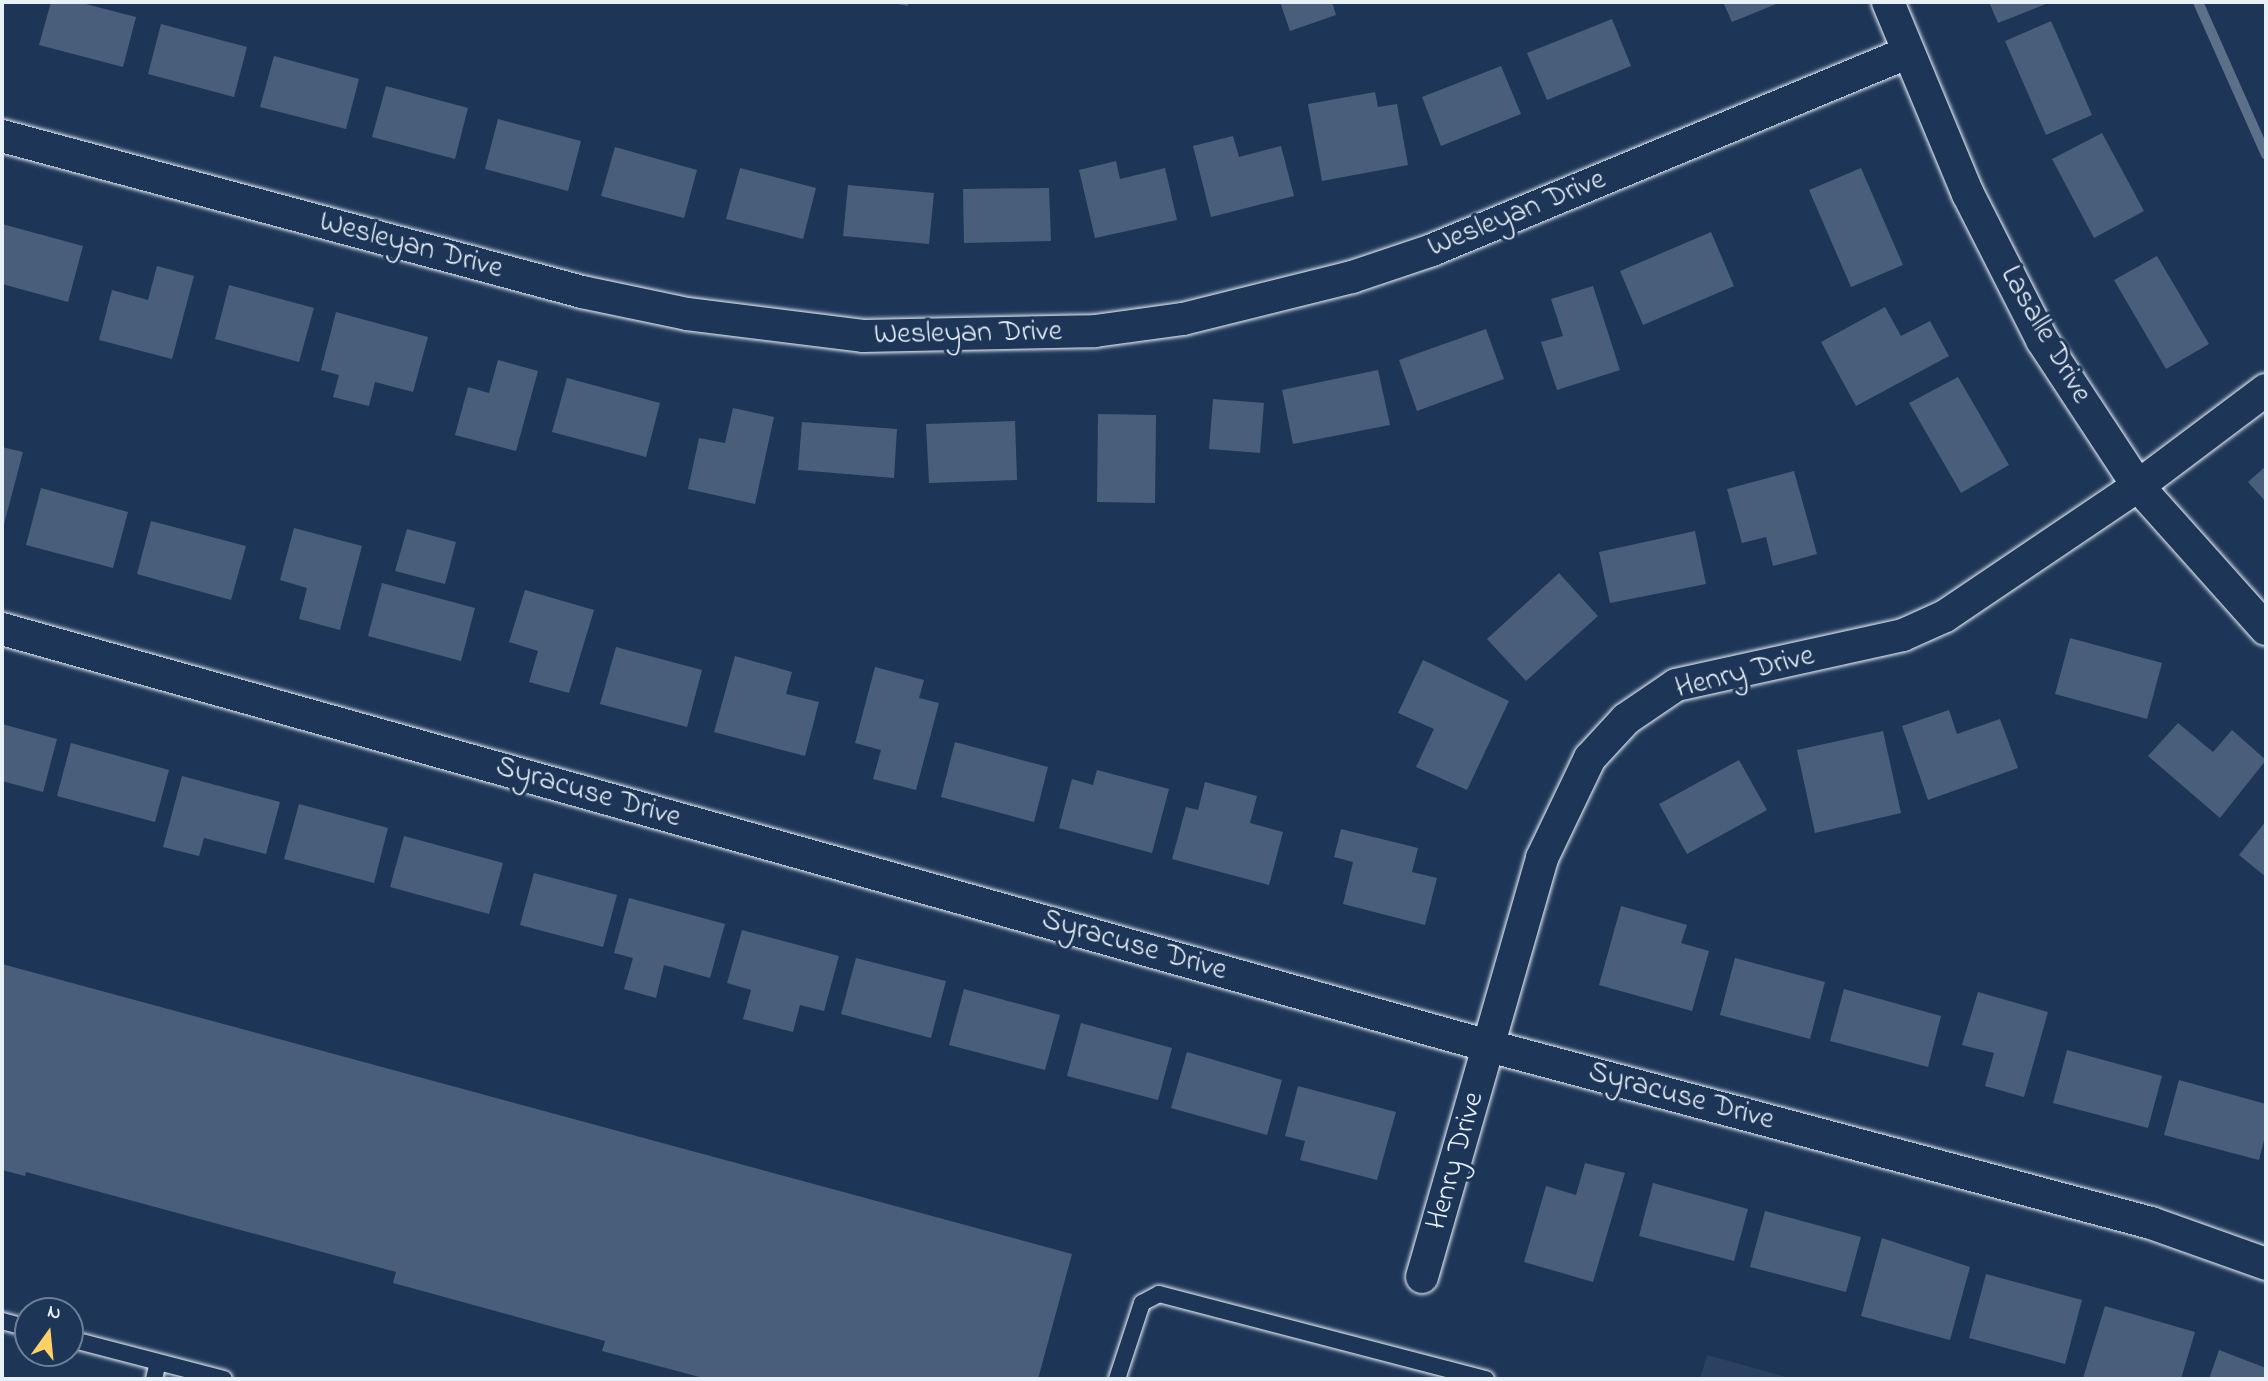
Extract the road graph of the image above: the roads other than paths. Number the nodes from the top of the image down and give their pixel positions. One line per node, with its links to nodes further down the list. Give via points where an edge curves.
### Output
1 (1888, 2): 2 (street, Lasalle Drive)
2 (1909, 52): 3 (street, Wesleyan Drive, via 1432,250 1352,277 1183,319 1095,331 863,337 687,314 582,292); 5 (street, Lasalle Drive, via 1968,194 2042,340)
3 (2, 136)
4 (2266, 390): 5 (street, Henry Drive)
5 (2138, 486): 7 (street, Lasalle Drive); 8 (street, Henry Drive, via 1945,616 1903,635 1676,685 1626,719 1590,758 1542,858)
6 (2, 628): 8 (street, Syracuse Drive)
7 (2266, 629)
8 (1489, 1046): 9 (street, Syracuse Drive, via 2151,1223); 10 (street, Henry Drive)
9 (2266, 1264)
10 (1422, 1277)
11 (84, 1343): 12 (lane)
12 (158, 1362): 13 (lane); 14 (lane)
13 (154, 1379)
14 (224, 1379)
15 (1117, 1379): 16 (lane, via 1142,1303 1159,1294)
16 (1486, 1379)

